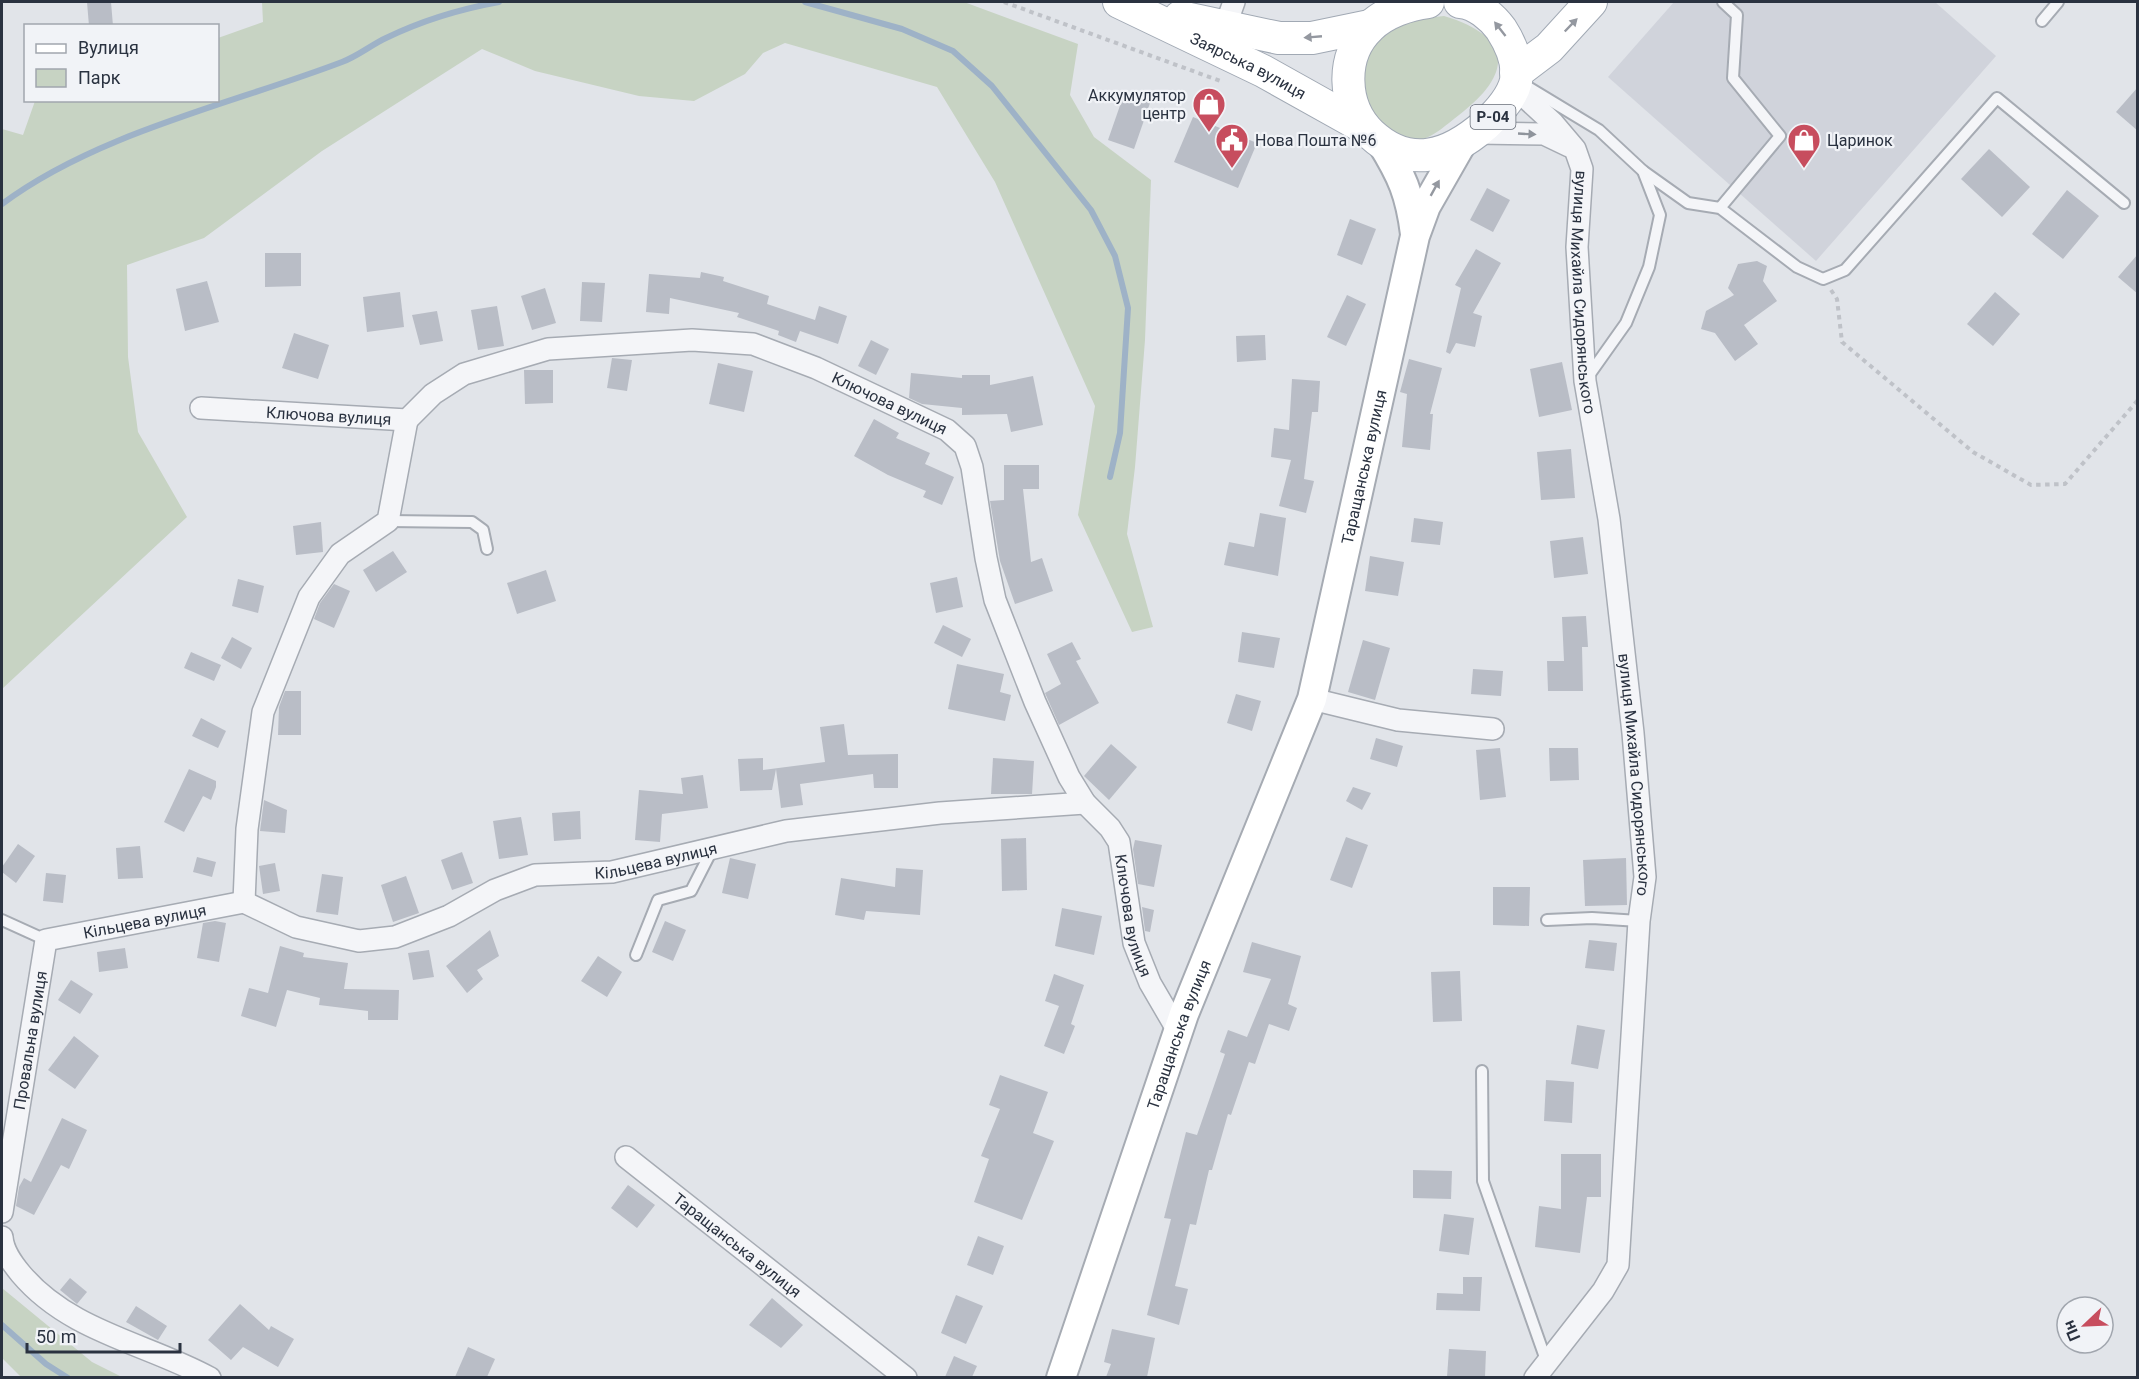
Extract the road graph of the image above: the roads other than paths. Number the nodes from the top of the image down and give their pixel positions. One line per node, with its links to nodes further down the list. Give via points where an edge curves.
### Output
1 (1428, 2): 9 (main road, Р-04)
2 (1460, 2): 3 (main road)
3 (1468, 2): 11 (main road, one-way to 3, via 1509,42 1485,12)
4 (1591, 2): 11 (main road, Р-04, one-way to 4)
5 (1723, 2): 17 (lane, via 1737,15 1733,78 1780,136)
6 (2058, 2): 10 (lane)
7 (1125, 3): 8 (main road, Заярська вулиця / Р-04); 12 (main road, Заярська вулиця / Р-04, via 1263,71)
8 (1230, 14): 9 (main road, Заярська вулиця / Р-04, one-way to 8, via 1322,37 1279,38)
9 (1380, 15): 12 (main road, via 1358,41 1350,58 1348,76 1355,112)
10 (2042, 21)
11 (1515, 80): 13 (main road, Р-04, via 1493,118); 14 (street); 15 (lane, via 1599,130)
12 (1373, 135): 13 (main road, Р-04, via 1400,152 1420,156 1440,154); 18 (main road, Таращанська вулиця, via 1395,165 1411,201)
13 (1469, 138): 14 (street, one-way to 14, via 1544,134); 18 (main road, Таращанська вулиця, one-way to 13, via 1426,206)
14 (1575, 149): 19 (street, вулиця Михайла Сидорянського, via 1582,170 1577,247)
15 (1643, 171): 17 (lane, via 1688,203); 19 (lane, via 1660,215 1649,267 1626,323)
16 (2124, 203): 17 (lane, via 1996,98 1845,270 1823,279 1797,267)
17 (1720, 207)
18 (1415, 236): 24 (main road, Таращанська вулиця)
19 (1585, 381): 31 (street, вулиця Михайла Сидорянського, via 1609,519 1633,734 1645,877)
20 (201, 408): 21 (street, Ключова вулиця)
21 (407, 420): 22 (street); 26 (street, Ключова вулиця, via 433,394 464,374 548,349 692,340 753,344 816,368 947,430 965,446 972,467 995,600 1035,702)
22 (388, 521): 23 (lane, via 472,522 483,530); 28 (street, via 340,554 309,597 263,712 247,829)
23 (487, 549)
24 (1312, 699): 25 (street, via 1398,720); 34 (main road, Таращанська вулиця)
25 (1493, 729)
26 (1085, 803): 27 (street, Кільцева вулиця, via 940,813 786,831); 34 (street, Ключова вулиця, via 1119,842 1134,943 1150,983)
27 (712, 850): 28 (street, Кільцева вулиця, via 612,872 535,875 394,937 359,941 296,927); 33 (lane, via 691,891 658,900)
28 (244, 902): 32 (street, Кільцева вулиця)
29 (2, 920): 32 (lane)
30 (1546, 920): 31 (lane)
31 (1640, 921): 39 (street, вулиця Михайла Сидорянського, via 1618,1265 1603,1291)
32 (46, 940): 37 (street, Провальна вулиця)
33 (636, 955)
34 (1178, 1031): 42 (main road, Таращанська вулиця)
35 (1482, 1071): 39 (lane, via 1483,1181)
36 (626, 1157): 41 (street, Таращанська вулиця)
37 (2, 1212)
38 (2, 1237): 40 (street, via 11,1261 31,1286 60,1311 95,1330)
39 (1541, 1370)
40 (210, 1377)
41 (906, 1377)
42 (1061, 1377)

